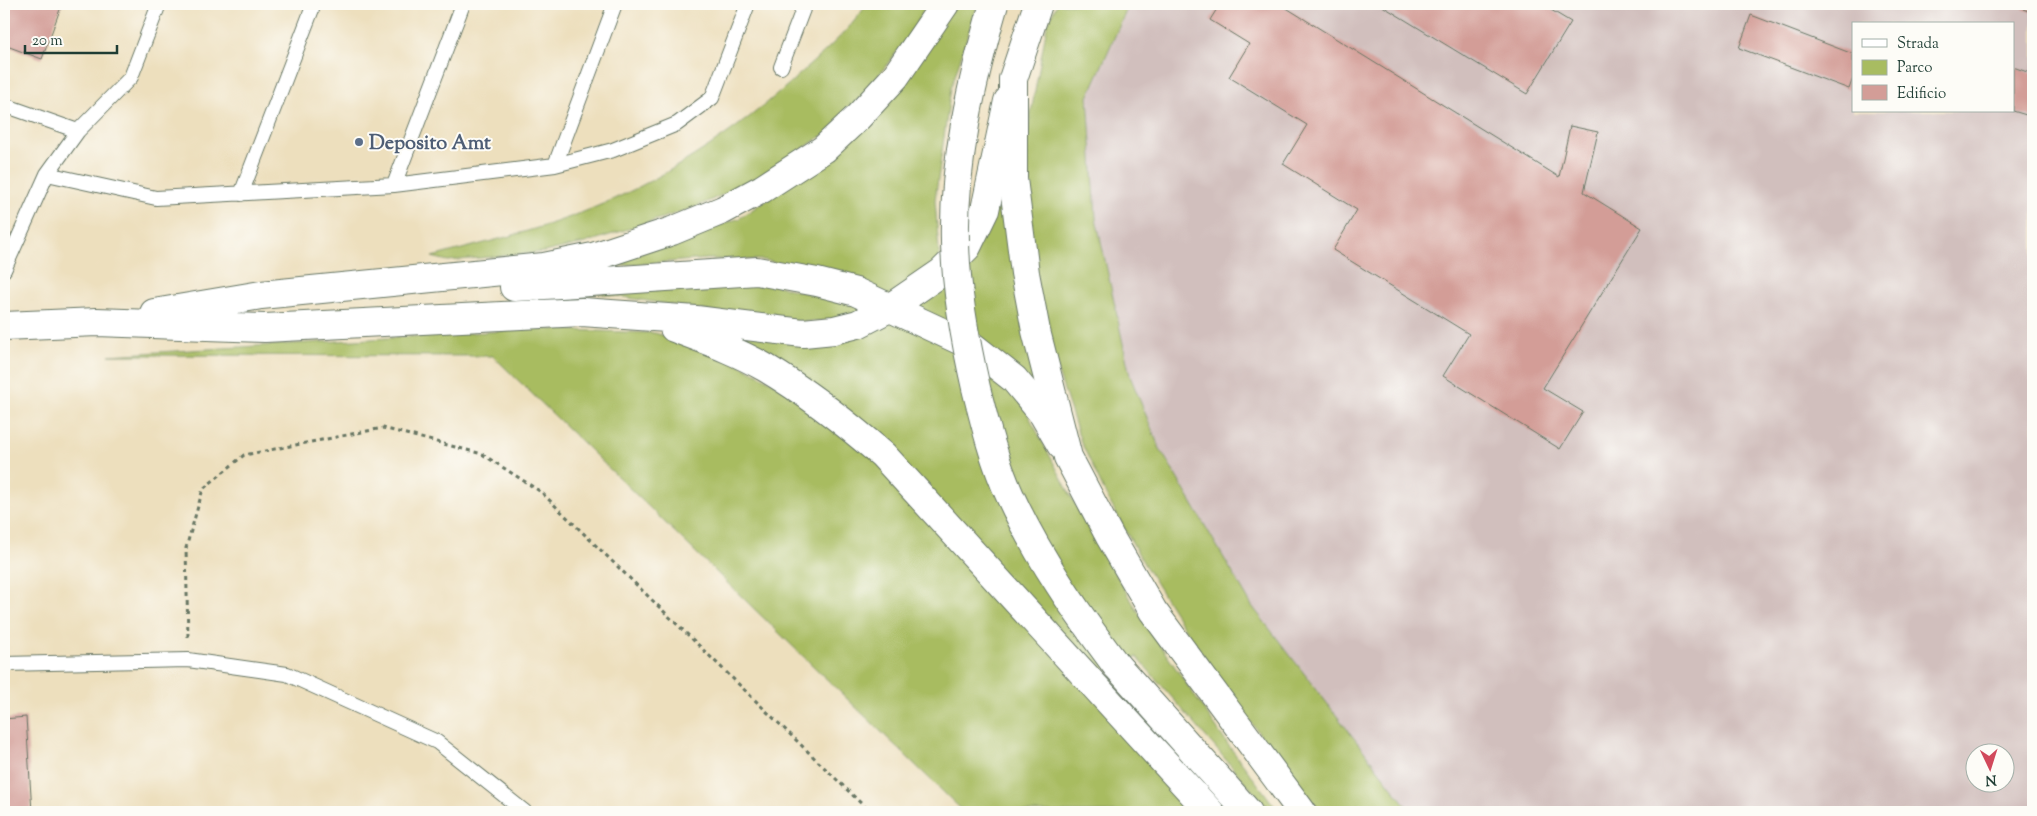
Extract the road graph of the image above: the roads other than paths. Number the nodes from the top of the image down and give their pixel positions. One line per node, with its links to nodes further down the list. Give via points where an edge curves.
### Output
1 (159, 4): 13 (lane, via 132,77)
2 (314, 4): 17 (lane)
3 (463, 4): 16 (lane)
4 (615, 4): 14 (lane)
5 (748, 4): 14 (lane, via 712,98 677,124 613,150)
6 (805, 4): 10 (lane)
7 (945, 4): 19 (street, via 895,77 824,149 723,210 593,257 544,267)
8 (994, 4): 28 (street, bridge, via 968,110 957,194 955,242 965,340 987,433 1010,495 1041,555 1077,613 1116,665)
9 (1038, 4): 11 (street)
10 (781, 67)
11 (1013, 79): 20 (street, via 985,210 967,247 942,272); 24 (street, via 1013,179 1024,273)
12 (4, 105): 13 (lane)
13 (78, 131): 15 (lane)
14 (555, 165): 16 (lane)
15 (47, 174): 17 (lane, via 156,198); 18 (lane)
16 (394, 185): 17 (lane)
17 (241, 194)
18 (4, 270)
19 (261, 295): 20 (street, via 428,293 757,271 848,290); 22 (street)
20 (891, 307): 21 (street, via 858,324 803,333); 24 (street, via 972,346 1014,379 1043,414)
21 (644, 317): 22 (street, via 582,312 265,328); 27 (street, via 764,367 826,407 883,455)
22 (97, 322): 23 (street)
23 (4, 326)
24 (1068, 457): 29 (street, via 1152,611)
25 (4, 664): 26 (lane, via 188,660 288,674 437,742)
26 (525, 812)
27 (1210, 812)
28 (1248, 812)
29 (1302, 812)

